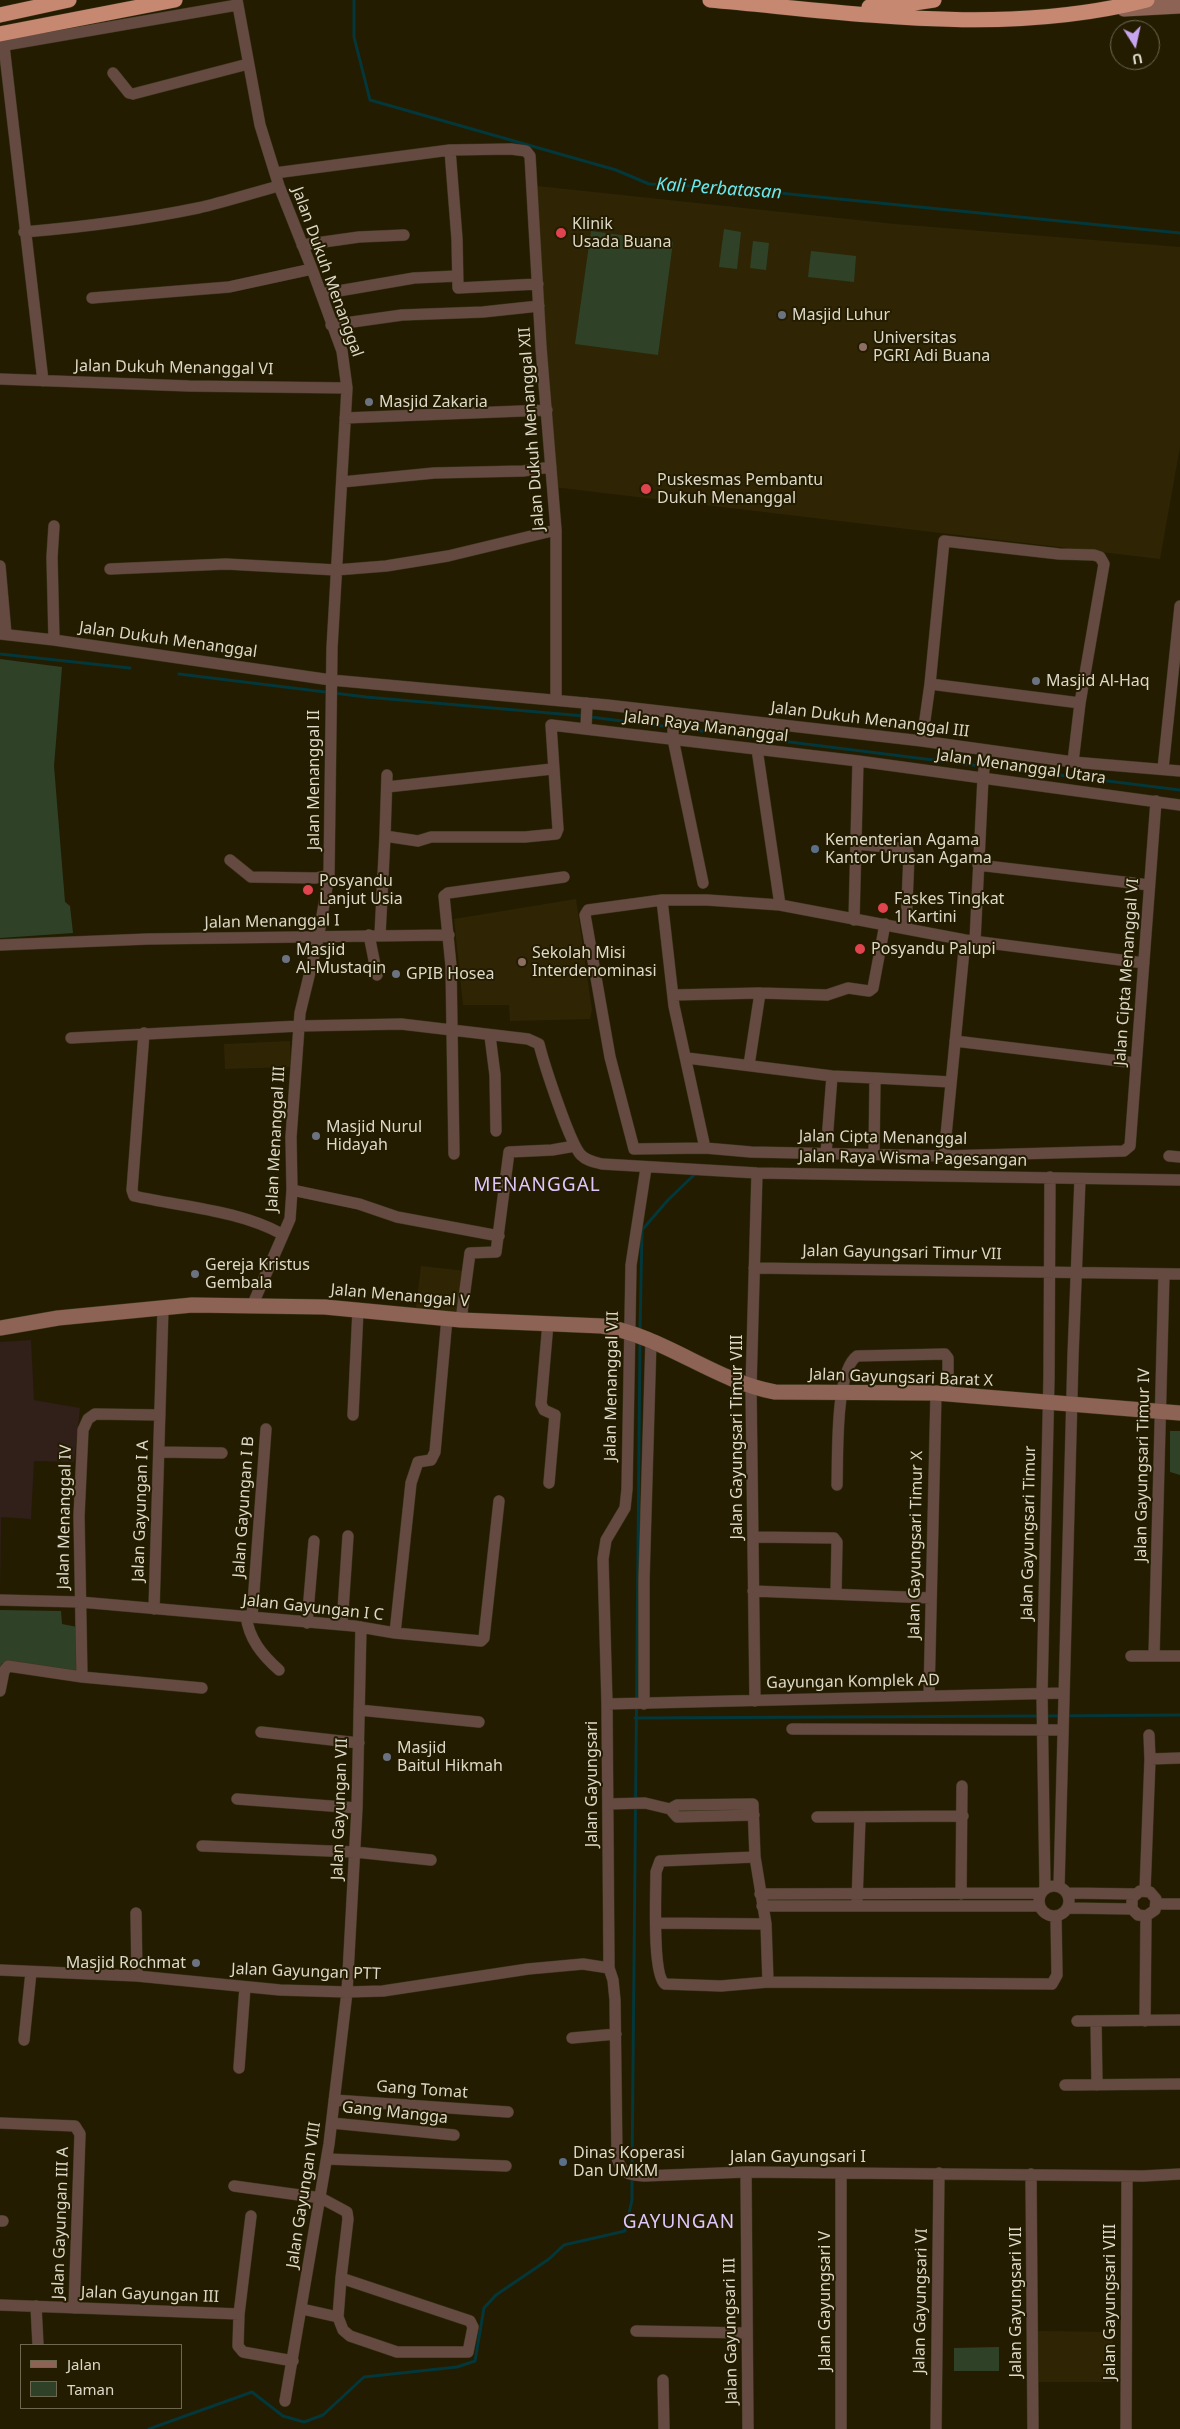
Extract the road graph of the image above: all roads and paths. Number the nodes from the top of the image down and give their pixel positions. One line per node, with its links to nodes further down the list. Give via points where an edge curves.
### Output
1 (69, 0): 10 (highway)
2 (175, 0): 11 (highway)
3 (710, 0): 8 (highway)
4 (934, 0): 8 (highway, via 887,7)
5 (1147, 0): 9 (highway)
6 (237, 2): 11 (street); 12 (street, Jalan Dukuh Menanggal)
7 (1180, 6): 9 (street)
8 (788, 7): 9 (highway, via 898,18 999,21)
9 (1110, 10)
10 (0, 15)
11 (4, 43): 17 (street)
12 (248, 64): 13 (street, via 132,94); 15 (street, Jalan Dukuh Menanggal, via 260,125)
13 (113, 73)
14 (450, 150): 15 (street); 21 (street); 22 (street, Jalan Dukuh Menanggal XII, via 510,149 526,151 530,156)
15 (275, 172): 16 (street, Jalan Dukuh Menanggal)
16 (279, 186): 17 (street, via 199,208 147,218); 19 (street, Jalan Dukuh Menanggal)
17 (24, 232): 28 (street)
18 (404, 235): 19 (street)
19 (302, 245): 20 (street, Jalan Dukuh Menanggal)
20 (312, 269): 23 (street, Jalan Dukuh Menanggal); 24 (street, via 229,287)
21 (457, 276): 22 (street, via 458,288); 23 (street, via 406,279)
22 (538, 284): 25 (street, Jalan Dukuh Menanggal XII)
23 (321, 294): 26 (street, Jalan Dukuh Menanggal)
24 (92, 298)
25 (539, 306): 26 (street, via 402,315); 30 (street, Jalan Dukuh Menanggal XII)
26 (331, 325): 29 (street, Jalan Dukuh Menanggal, via 342,351)
27 (0, 379): 28 (street, Jalan Dukuh Menanggal VI)
28 (44, 381): 29 (street, Jalan Dukuh Menanggal VI)
29 (347, 388): 31 (street, Jalan Dukuh Menanggal)
30 (547, 410): 31 (street); 32 (street, Jalan Dukuh Menanggal XII)
31 (348, 418): 33 (street, Jalan Dukuh Menanggal)
32 (551, 466): 33 (street, via 523,471 434,473); 35 (street, Jalan Dukuh Menanggal XII)
33 (342, 482): 38 (street, Jalan Dukuh Menanggal)
34 (54, 526): 41 (street)
35 (556, 530): 38 (street, via 420,562); 44 (street, Jalan Dukuh Menanggal XII)
36 (0, 566): 40 (street)
37 (110, 569): 38 (street, via 226,564)
38 (336, 570): 43 (street, Jalan Dukuh Menanggal)
39 (1180, 606): 56 (street)
40 (3, 634): 41 (street, Jalan Dukuh Menanggal)
41 (54, 640): 43 (street, Jalan Dukuh Menanggal)
42 (930, 684): 45 (street); 45 (street, via 944,541 1094,555 1100,557 1104,564); 50 (street)
43 (331, 685): 44 (street, Jalan Dukuh Menanggal); 67 (street, Jalan Menanggal II)
44 (556, 700): 46 (street, Jalan Dukuh Menanggal III)
45 (1080, 703): 54 (street)
46 (587, 704): 47 (street, Jalan Dukuh Menanggal III); 48 (street)
47 (673, 715): 49 (street); 50 (street, Jalan Dukuh Menanggal III)
48 (586, 726): 49 (street, Jalan Raya Mananggal); 55 (street, Jalan Raya Mananggal, via 551,725)
49 (673, 738): 51 (street, Jalan Raya Mananggal); 69 (street)
50 (922, 741): 52 (street, Jalan Dukuh Menanggal III)
51 (757, 749): 53 (street, Jalan Raya Mananggal); 72 (street)
52 (986, 754): 54 (street, Jalan Dukuh Menanggal III); 59 (street)
53 (858, 761): 59 (street, Jalan Menanggal Utara); 64 (street)
54 (1074, 762): 56 (street, Jalan Dukuh Menanggal III)
55 (552, 769): 60 (street); 63 (street, via 556,834 429,837 418,841)
56 (1162, 769): 57 (street, Jalan Dukuh Menanggal III)
57 (1180, 771)
58 (387, 775): 60 (street)
59 (983, 775): 61 (street, Jalan Menanggal Utara); 66 (street)
60 (387, 787): 63 (street)
61 (1156, 801): 62 (street, Jalan Menanggal Utara); 70 (street, Jalan Cipta Menanggal VI)
62 (1180, 804)
63 (385, 836): 76 (street)
64 (856, 844): 73 (street); 75 (street, via 907,849)
65 (230, 860): 67 (street, via 252,877 316,878)
66 (978, 866): 70 (street); 79 (street)
67 (329, 875): 78 (street, Jalan Menanggal II)
68 (564, 877): 77 (street, via 448,893 443,898)
69 (704, 884)
70 (1150, 885): 81 (street, Jalan Cipta Menanggal VI)
71 (662, 900): 72 (street); 84 (street); 100 (street, Jalan Cipta Menanggal, via 588,910 585,914 610,1057 634,1149)
72 (780, 905): 73 (street)
73 (854, 920): 74 (street)
74 (885, 924): 75 (street); 83 (street, via 872,990 848,988 822,996)
75 (906, 927): 79 (street)
76 (375, 935): 77 (street, Jalan Menanggal I); 78 (street, Jalan Menanggal I); 82 (street)
77 (449, 935): 86 (street)
78 (318, 939): 80 (street, Jalan Menanggal I, via 148,939); 85 (street, Jalan Menanggal III)
79 (970, 940): 81 (street); 90 (street)
80 (0, 945)
81 (1144, 963): 92 (street, Jalan Cipta Menanggal VI)
82 (377, 976)
83 (760, 993): 84 (street); 93 (street)
84 (673, 995): 91 (street)
85 (299, 1026): 86 (street, via 401,1024); 87 (street); 110 (street, Jalan Menanggal III, via 290,1137)
86 (453, 1030): 88 (street); 101 (street)
87 (144, 1033): 89 (street); 111 (street, via 135,1135 134,1196 210,1211)
88 (490, 1036): 97 (street, via 496,1076); 98 (street, via 528,1039 539,1044)
89 (72, 1038)
90 (955, 1041): 92 (street); 96 (street)
91 (687, 1058): 93 (street); 100 (street)
92 (1136, 1063): 99 (street, Jalan Cipta Menanggal VI)
93 (749, 1065): 94 (street)
94 (832, 1076): 95 (street); 102 (street)
95 (875, 1078): 96 (street); 103 (street)
96 (951, 1082): 104 (street)
97 (496, 1131)
98 (575, 1146): 105 (street, Jalan Raya Wisma Pagesangan, via 588,1160); 112 (street, via 509,1152)
99 (1130, 1146): 104 (street, Jalan Cipta Menanggal, via 1120,1152)
100 (705, 1148): 102 (street, Jalan Cipta Menanggal)
101 (454, 1154)
102 (826, 1154): 103 (street, Jalan Cipta Menanggal)
103 (874, 1155): 104 (street, Jalan Cipta Menanggal)
104 (944, 1156)
105 (646, 1168): 106 (street, Jalan Raya Wisma Pagesangan); 124 (street, Jalan Menanggal VII, via 631,1265)
106 (756, 1173): 107 (street, Jalan Raya Wisma Pagesangan); 113 (street, Jalan Gayungsari Timur VIII)
107 (1050, 1177): 108 (street, Jalan Raya Wisma Pagesangan); 114 (street, Jalan Gayungsari Timur)
108 (1080, 1179): 109 (street, Jalan Raya Wisma Pagesangan); 115 (street)
109 (1180, 1180)
110 (292, 1190): 111 (street, Jalan Menanggal III, via 290,1219); 112 (street, via 359,1204 397,1217)
111 (282, 1234): 118 (street, Jalan Menanggal III)
112 (499, 1236): 121 (street, via 494,1253 470,1253)
113 (754, 1268): 114 (street, Jalan Gayungsari Timur VII); 125 (street, Jalan Gayungsari Timur VIII)
114 (1048, 1271): 115 (street, Jalan Gayungsari Timur VII); 128 (street, Jalan Gayungsari Timur)
115 (1077, 1272): 116 (street, Jalan Gayungsari Timur VII); 129 (street)
116 (1164, 1274): 117 (street, Jalan Gayungsari Timur VII); 130 (street, Jalan Gayungsari Timur IV)
117 (1180, 1274)
118 (252, 1306): 119 (street, Jalan Menanggal V); 120 (street, Jalan Menanggal V)
119 (164, 1308): 123 (street, Jalan Menanggal V, via 58,1318); 132 (street)
120 (358, 1310): 121 (street, Jalan Menanggal V); 133 (street)
121 (454, 1319): 122 (street, Jalan Menanggal V); 154 (street, via 435,1452 431,1460 418,1462 411,1483)
122 (548, 1323): 124 (street, Jalan Menanggal V, via 602,1326); 137 (street, via 541,1404 544,1410 555,1415)
123 (0, 1328)
124 (639, 1336): 125 (street, Jalan Gayungsari Barat X); 147 (street, Jalan Menanggal VII, via 627,1489 621,1517 604,1550); 167 (street, via 644,1580)
125 (751, 1387): 126 (street, Jalan Gayungsari Barat X, via 794,1393); 141 (street, Jalan Gayungsari Timur VIII)
126 (841, 1392): 127 (street, Jalan Gayungsari Barat X); 127 (street, Jalan Gayungsari Timur X, via 847,1368 857,1356 944,1354 948,1358); 138 (street)
127 (942, 1394): 128 (street, Jalan Gayungsari Barat X); 145 (street, Jalan Gayungsari Timur X)
128 (1048, 1402): 129 (street, Jalan Gayungsari Barat X); 163 (street, Jalan Gayungsari Timur)
129 (1072, 1405): 130 (street, Jalan Gayungsari Barat X); 164 (street)
130 (1160, 1412): 131 (street, Jalan Gayungsari Barat X); 156 (street, Jalan Gayungsari Timur IV)
131 (1180, 1413)
132 (160, 1415): 135 (street, Jalan Gayungan I A); 148 (street, Jalan Menanggal IV, via 95,1414 88,1419 83,1430)
133 (353, 1415)
134 (266, 1429): 150 (street, Jalan Gayungan I B)
135 (159, 1452): 136 (street); 149 (street, Jalan Gayungan I A)
136 (222, 1453)
137 (549, 1483)
138 (837, 1485)
139 (499, 1501): 154 (street, Jalan Gayungan I C, via 483,1640)
140 (348, 1536): 152 (street)
141 (752, 1537): 143 (street, Jalan Gayungsari Timur VIII); 144 (street, via 834,1538 837,1542)
142 (314, 1541): 151 (street)
143 (753, 1592): 144 (street); 165 (street, Jalan Gayungsari Timur VIII)
144 (836, 1594): 145 (street)
145 (931, 1598): 162 (street, Jalan Gayungsari Timur X)
146 (0, 1600): 148 (street, Jalan Gayungan I C)
147 (604, 1600): 166 (street, Jalan Gayungsari)
148 (80, 1602): 149 (street, Jalan Gayungan I C); 159 (street, Jalan Menanggal IV)
149 (154, 1609): 150 (street, Jalan Gayungan I C)
150 (249, 1617): 151 (street, Jalan Gayungan I C); 158 (street, via 248,1630 254,1642)
151 (307, 1623): 152 (street, Jalan Gayungan I C)
152 (342, 1625): 153 (street, Jalan Gayungan I C)
153 (361, 1628): 154 (street, Jalan Gayungan I C); 168 (street, Jalan Gayungan VII)
154 (396, 1633)
155 (1131, 1656): 156 (street)
156 (1154, 1656): 157 (street)
157 (1180, 1656)
158 (279, 1670)
159 (82, 1677): 160 (street); 161 (street, via 8,1666 4,1670)
160 (202, 1688)
161 (0, 1691)
162 (929, 1696): 163 (street, Gayungan Komplek AD); 165 (street, Gayungan Komplek AD)
163 (1042, 1698): 164 (street, Gayungan Komplek AD); 170 (street, Jalan Gayungsari Timur)
164 (1064, 1698): 171 (street)
165 (755, 1701): 167 (street, Gayungan Komplek AD)
166 (607, 1704): 167 (street, Gayungan Komplek AD); 180 (street, Jalan Gayungsari)
167 (641, 1704)
168 (360, 1710): 169 (street); 175 (street, Jalan Gayungan VII)
169 (479, 1722)
170 (1042, 1726): 171 (street); 172 (street); 190 (street, Jalan Gayungsari Timur)
171 (1063, 1727): 189 (street)
172 (792, 1729)
173 (261, 1732): 175 (street)
174 (1148, 1735): 176 (street)
175 (359, 1743): 181 (street, Jalan Gayungan VII)
176 (1150, 1758): 177 (street); 191 (street)
177 (1180, 1758)
178 (962, 1786): 182 (street)
179 (237, 1799): 181 (street)
180 (608, 1804): 187 (street, via 645,1803 670,1809 677,1805 753,1804); 206 (street, Jalan Gayungsari)
181 (358, 1808): 186 (street, Jalan Gayungan VII)
182 (962, 1816): 184 (street); 193 (street)
183 (818, 1817): 184 (street)
184 (860, 1818): 194 (street)
185 (202, 1846): 186 (street)
186 (355, 1852): 188 (street); 212 (street, Jalan Gayungan VII)
187 (755, 1857): 192 (street); 204 (street, via 660,1861 656,1872)
188 (431, 1860)
189 (1064, 1890): 190 (street); 191 (street); 199 (street, via 1070,1903)
190 (1043, 1891): 193 (street); 198 (street)
191 (1140, 1892): 195 (street, via 1154,1895); 200 (street, via 1131,1904)
192 (760, 1894): 194 (street); 197 (street)
193 (961, 1894): 194 (street)
194 (857, 1900): 197 (street); 198 (street)
195 (1157, 1904): 196 (street); 202 (street)
196 (1180, 1904)
197 (762, 1906): 205 (street)
198 (1039, 1906): 203 (street, via 1043,1912)
199 (1068, 1908): 200 (street); 203 (street)
200 (1132, 1909): 202 (street, via 1138,1915)
201 (136, 1913): 209 (street)
202 (1146, 1916): 216 (street)
203 (1056, 1917): 210 (street, via 1057,1975 1052,1984)
204 (656, 1923): 205 (street); 210 (street, via 660,1976 665,1984 721,1986)
205 (766, 1924): 210 (street)
206 (608, 1968): 212 (street, Jalan Gayungan PTT, via 583,1964 546,1967 383,1991); 217 (street, Jalan Gayungsari I, via 615,1995)
207 (0, 1970): 208 (street, Jalan Gayungan PTT)
208 (31, 1972): 209 (street, Jalan Gayungan PTT); 219 (street)
209 (137, 1976): 211 (street, Jalan Gayungan PTT)
210 (768, 1982)
211 (246, 1987): 212 (street, Jalan Gayungan PTT); 220 (street)
212 (346, 1992): 224 (street, Jalan Gayungan VIII)
213 (1180, 2020): 216 (street)
214 (1077, 2021): 215 (street)
215 (1096, 2021): 216 (street); 223 (street)
216 (1145, 2021)
217 (616, 2034): 218 (street); 231 (street, Jalan Gayungsari I, via 617,2158 623,2172 644,2176)
218 (572, 2038)
219 (24, 2040)
220 (239, 2068)
221 (1180, 2084): 223 (street)
222 (1065, 2085): 223 (street)
223 (1097, 2085)
224 (334, 2100): 225 (street, Gang Tomat); 227 (street, Jalan Gayungan VIII)
225 (508, 2112)
226 (0, 2123): 243 (street, Jalan Gayungan III A, via 74,2126 79,2129)
227 (332, 2123): 228 (street, Gang Mangga); 229 (street, Jalan Gayungan VIII)
228 (454, 2135)
229 (327, 2159): 230 (street); 238 (street, Jalan Gayungan VIII)
230 (506, 2166)
231 (746, 2172): 232 (street, Jalan Gayungsari I); 248 (street, Jalan Gayungsari III)
232 (841, 2173): 233 (street, Jalan Gayungsari I); 255 (street, Jalan Gayungsari V)
233 (939, 2173): 234 (street, Jalan Gayungsari I); 256 (street, Jalan Gayungsari VI)
234 (1031, 2174): 236 (street, Jalan Gayungsari I); 257 (street, Jalan Gayungsari VII)
235 (1180, 2174): 236 (street, Jalan Gayungsari I)
236 (1127, 2176): 258 (street, Jalan Gayungsari VIII)
237 (234, 2186): 238 (street)
238 (320, 2198): 240 (street, via 348,2215); 244 (street, Jalan Gayungan VIII)
239 (251, 2216): 245 (street, Jalan Gayungan III)
240 (341, 2278): 246 (street); 246 (street, via 461,2316 473,2327 466,2354 403,2353 350,2336 343,2330)
241 (0, 2305): 242 (street, Jalan Gayungan III)
242 (36, 2306): 243 (street, Jalan Gayungan III); 249 (street)
243 (74, 2308): 245 (street, Jalan Gayungan III)
244 (302, 2309): 246 (street); 250 (street, Jalan Gayungan VIII)
245 (239, 2314): 250 (street, Jalan Gayungan III, via 240,2350)
246 (338, 2317)
247 (636, 2332): 248 (street)
248 (746, 2333): 254 (street, Jalan Gayungsari III)
249 (38, 2344)
250 (293, 2361): 252 (street, Jalan Gayungan VIII)
251 (663, 2380): 253 (street)
252 (285, 2401)
253 (664, 2429)
254 (748, 2429)
255 (841, 2429)
256 (936, 2429)
257 (1034, 2429)
258 (1126, 2429)

